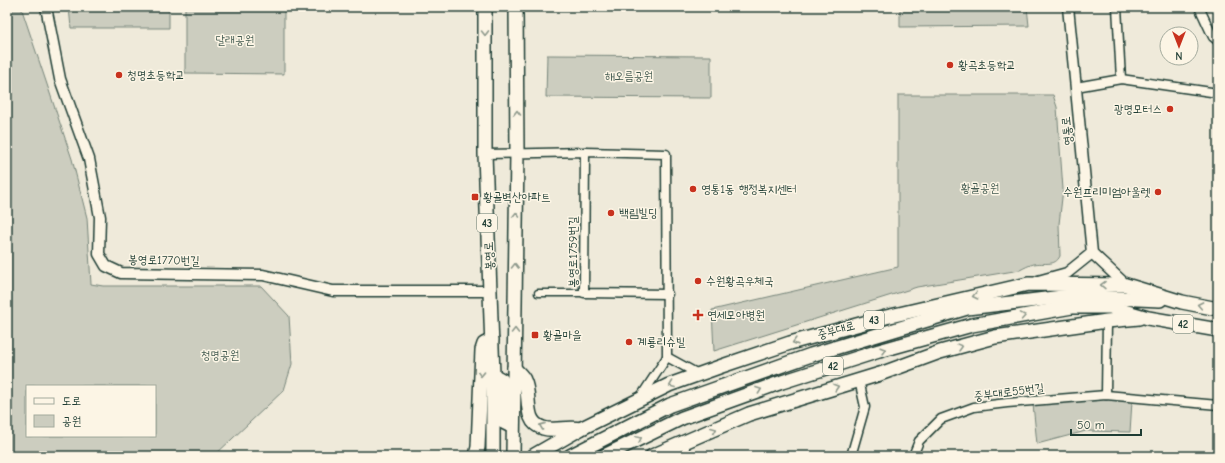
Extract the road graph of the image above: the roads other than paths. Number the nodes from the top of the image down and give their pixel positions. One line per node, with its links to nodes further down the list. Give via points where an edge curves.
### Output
1 (46, 7): 17 (street, 봉영로1770번길, via 60,79 89,160 100,217 99,254 106,266 121,273 263,275 333,292)
2 (485, 7): 13 (main road, 봉영로 / 43, one-way to 13)
3 (516, 7): 11 (main road, one-way to 3)
4 (1068, 7): 9 (street, 영통로)
5 (1117, 7): 8 (street)
6 (1199, 7): 7 (street)
7 (1218, 41)
8 (1121, 79): 9 (street); 10 (street)
9 (1076, 87): 14 (street, 영통로)
10 (1218, 93)
11 (517, 152): 12 (street); 13 (street); 28 (main road, one-way to 11)
12 (585, 152): 19 (street, 봉영로1759번길); 20 (street, via 666,154)
13 (485, 154): 17 (main road, 봉영로 / 43)
14 (1092, 253): 15 (street, via 1066,273); 16 (street)
15 (1028, 284): 16 (main road, 중부대로 / 43, one-way to 15); 30 (main road, 중부대로 / 43, one-way to 30, via 805,339)
16 (1126, 285): 21 (main road, 중부대로 / 43)
17 (490, 292): 26 (main road, 봉영로 / 43)
18 (538, 293): 19 (street)
19 (584, 293): 20 (street, 봉영로1759번길)
20 (668, 294): 27 (street)
21 (1182, 302): 22 (main road, 중부대로 / 42, one-way to 21); 42 (main road, 중부대로 / 42, via 1071,296 967,308 811,355 670,405)
22 (1218, 309)
23 (1148, 318): 24 (main road); 25 (main road, 42); 43 (main road, 42, one-way to 23, via 682,418 805,374 972,325 1072,307 1110,307)
24 (1107, 321): 31 (main road, one-way to 24, via 940,352 996,337); 32 (street)
25 (1218, 330)
26 (492, 340): 29 (main road, 봉영로 / 43); 38 (main road, one-way to 38, via 484,344 482,350)
27 (667, 357): 30 (street); 33 (street)
28 (514, 368): 35 (main road); 36 (main road, one-way to 28, via 544,429 537,426 530,415 525,380)
29 (493, 375): 35 (main road, via 504,384 503,422 509,425); 39 (main road, 봉영로 / 43)
30 (700, 375): 33 (main road, 중부대로 / 43, one-way to 33, via 669,385)
31 (859, 380): 37 (main road, one-way to 31, via 749,414); 46 (street, via 865,407)
32 (1106, 395): 34 (street, 중부대로55번길); 47 (street, 중부대로55번길, via 974,407 941,419 920,441)
33 (638, 400): 36 (main road, 중부대로 / 43)
34 (1218, 405)
35 (514, 422): 40 (main road)
36 (580, 429): 41 (main road, 중부대로)
37 (686, 441): 44 (main road); 45 (street)
38 (476, 456)
39 (494, 456)
40 (513, 456)
41 (533, 456)
42 (570, 456)
43 (604, 456)
44 (652, 456)
45 (686, 456)
46 (851, 456)
47 (912, 456)

